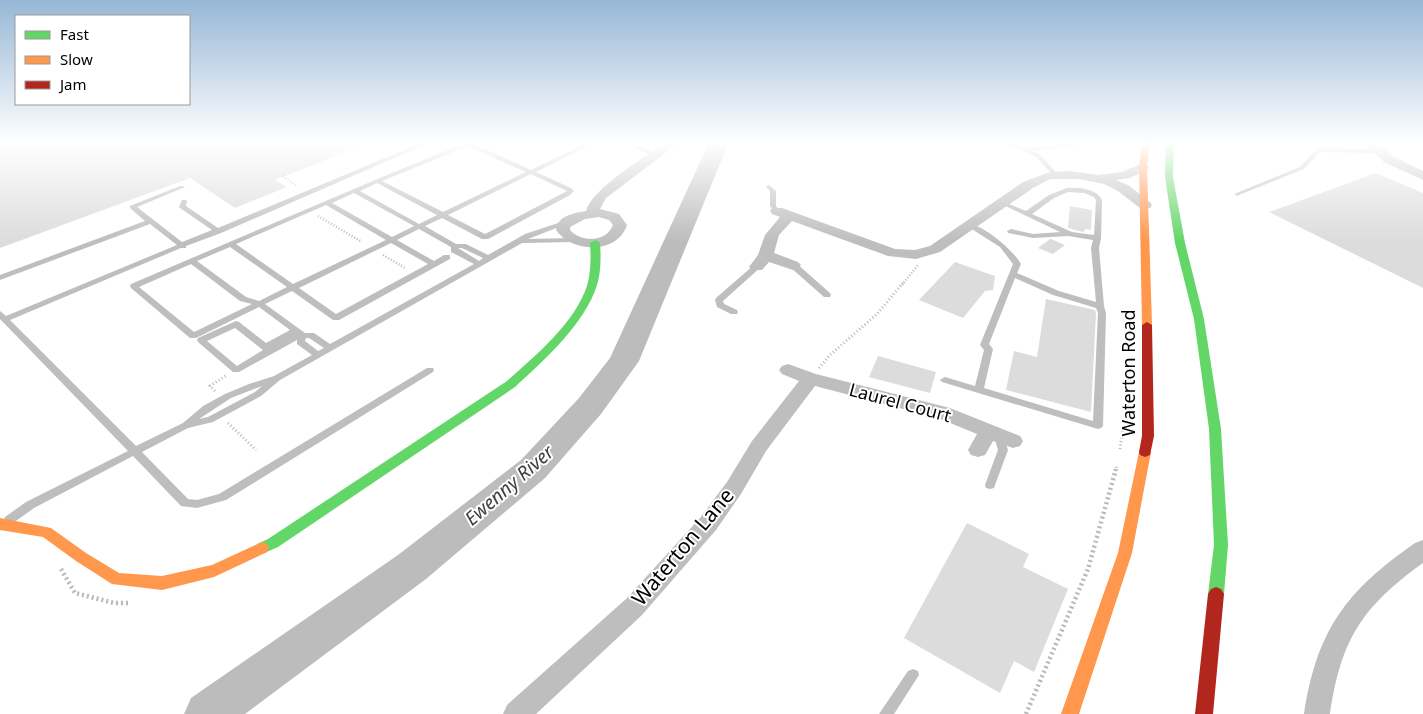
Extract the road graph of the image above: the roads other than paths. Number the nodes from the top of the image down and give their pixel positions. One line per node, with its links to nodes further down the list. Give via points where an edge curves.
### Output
1 (350, 175): 30 (lane)
2 (391, 175): 13 (lane)
3 (524, 175): 25 (lane)
4 (538, 175): 25 (lane, via 570,191 485,237)
5 (629, 175): 22 (street, via 601,195)
6 (1051, 175): 20 (street, via 1039,179)
7 (1066, 175): 12 (street)
8 (1126, 175): 12 (street)
9 (1143, 175): 21 (main road, Waterton Road)
10 (1169, 175): 77 (main road, via 1180,242 1199,320 1215,430 1221,545)
11 (1284, 175): 17 (lane)
12 (1097, 179): 21 (street, via 1123,188)
13 (377, 181): 16 (lane); 25 (lane)
14 (182, 187): 26 (lane, via 132,207)
15 (769, 187): 23 (lane, via 773,191 773,206)
16 (355, 191): 19 (lane); 29 (lane)
17 (1237, 194)
18 (184, 201): 30 (lane, via 182,207)
19 (328, 202): 34 (lane); 38 (lane)
20 (1002, 203): 24 (lane); 28 (street)
21 (1145, 205): 71 (main road, Waterton Road, via 1148,436 1125,553)
22 (592, 213): 27 (street, via 582,214); 37 (street, via 614,217 620,225 620,230 611,238)
23 (784, 214): 28 (street, via 893,254 916,255 934,249); 44 (street, via 770,238)
24 (1027, 214): 32 (lane); 33 (lane, via 1060,191 1091,193 1098,200)
25 (443, 215): 29 (lane)
26 (151, 221): 39 (lane); 49 (lane)
27 (568, 222): 35 (street, via 564,232); 36 (lane)
28 (969, 225): 48 (lane, via 1005,248 1014,258 1017,264)
29 (420, 227): 34 (lane); 40 (lane)
30 (218, 231): 39 (lane)
31 (1011, 231): 32 (lane, via 1033,236)
32 (1070, 234): 33 (lane)
33 (1097, 238): 53 (lane)
34 (392, 240): 46 (lane); 50 (lane)
35 (573, 240): 36 (lane); 37 (street)
36 (519, 241): 42 (lane)
37 (595, 242): 69 (main road, via 596,262 589,292 563,332 541,357 511,384 273,543 214,571 162,583 117,579 46,532)
38 (231, 244): 43 (lane); 50 (lane)
39 (183, 246): 55 (lane)
40 (455, 246): 42 (lane, via 463,246); 45 (lane, via 454,250)
41 (446, 257): 46 (lane)
42 (488, 258): 45 (lane)
43 (192, 261): 52 (lane, via 243,299); 52 (lane, via 134,286 193,336)
44 (762, 262): 47 (street); 54 (lane, via 719,300 720,305)
45 (478, 263): 57 (lane)
46 (434, 264): 50 (lane, via 336,318)
47 (793, 265): 51 (lane)
48 (1013, 274): 53 (lane, via 1056,293); 64 (lane, via 984,345 989,349)
49 (0, 278)
50 (294, 287): 52 (lane)
51 (827, 295)
52 (260, 304): 56 (lane)
53 (1100, 306): 64 (lane, via 1098,426)
54 (734, 312)
55 (2, 316): 67 (lane)
56 (299, 334): 57 (lane, via 312,336); 58 (lane); 59 (lane, via 300,342)
57 (330, 348): 59 (lane)
58 (267, 349): 58 (lane, via 236,370 201,340 236,324)
59 (318, 355): 67 (lane, via 210,420 186,425)
60 (430, 370): 67 (lane, via 222,496 197,504 185,503)
61 (788, 370): 62 (street)
62 (811, 379): 65 (street, Laurel Court, via 943,413); 74 (street, Waterton Lane, via 759,446 734,488 702,531 634,608)
63 (945, 380): 64 (lane)
64 (979, 390)
65 (1000, 436): 66 (street); 68 (lane, via 1003,450)
66 (978, 450)
67 (134, 452): 69 (lane, via 30,505)
68 (990, 485)
69 (1, 524)
70 (1423, 550): 78 (street, via 1377,584 1348,617 1335,643)
71 (1104, 617): 73 (lane); 76 (main road, Waterton Road)
72 (913, 676): 75 (lane)
73 (1065, 690)
74 (516, 714)
75 (886, 714)
76 (1070, 714)
77 (1204, 714)
78 (1317, 714)

